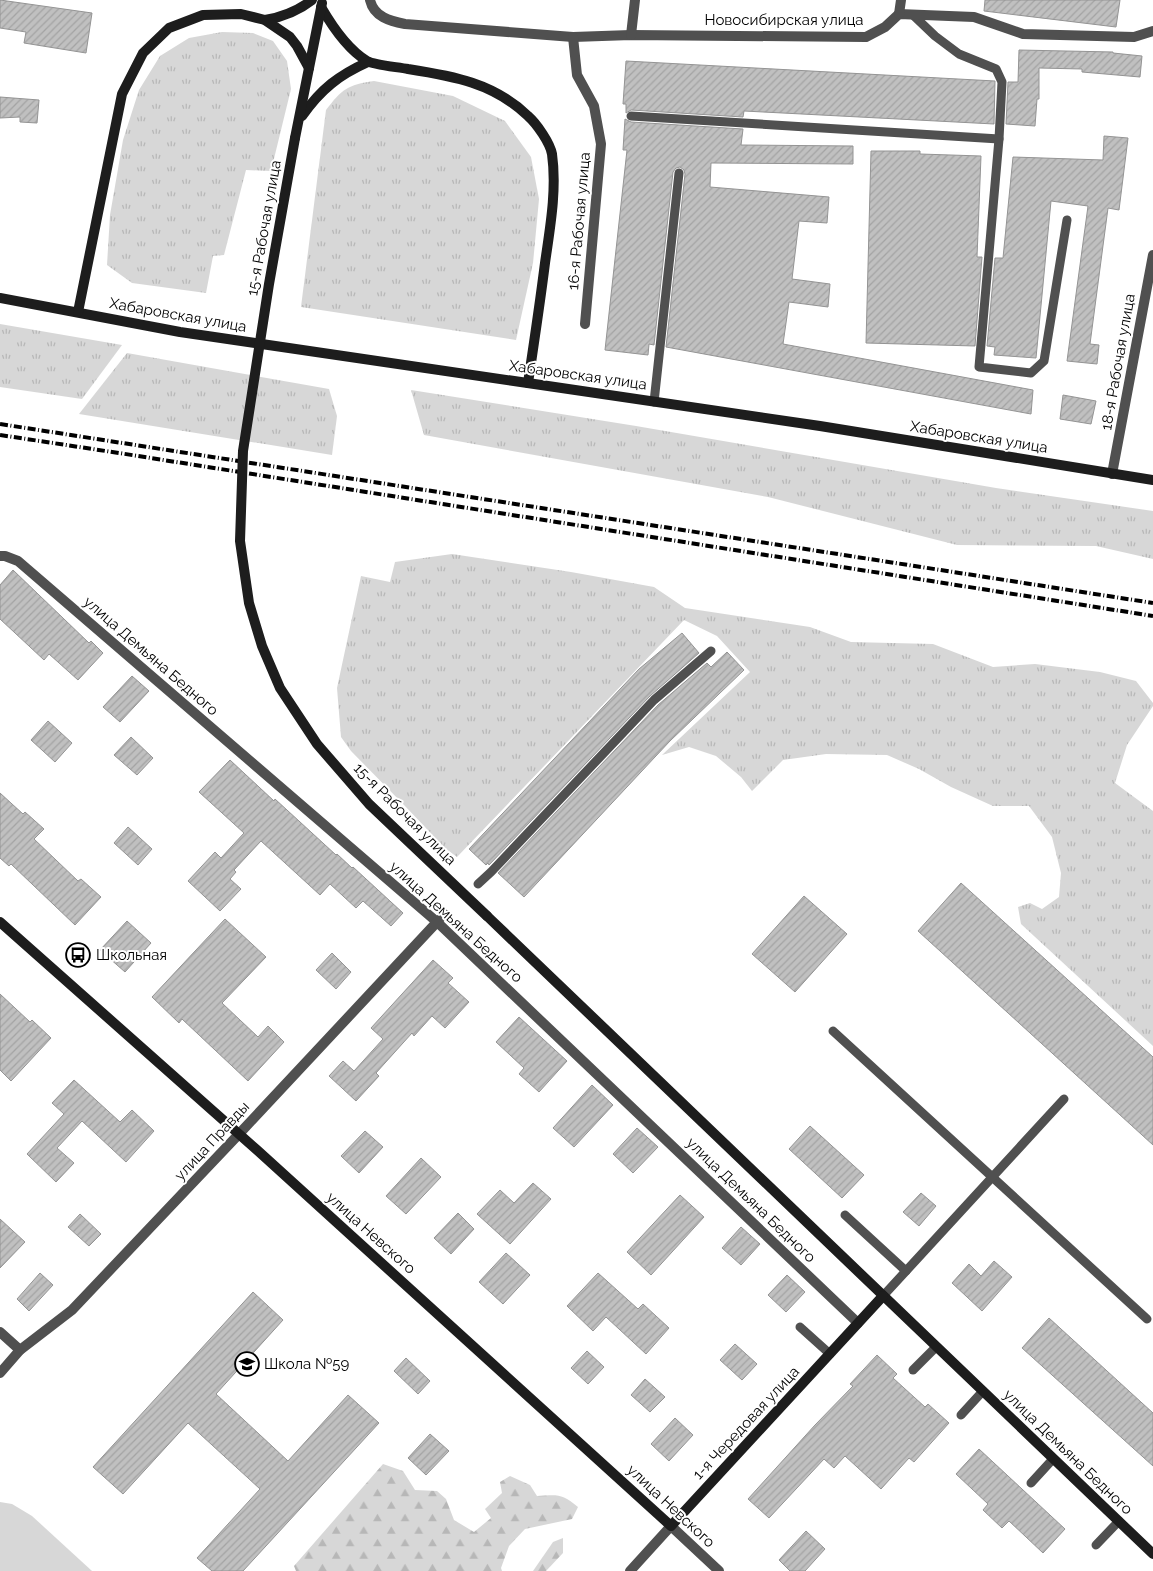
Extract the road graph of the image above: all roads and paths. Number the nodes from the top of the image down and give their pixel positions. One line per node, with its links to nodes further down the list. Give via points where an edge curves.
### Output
1 (312, 0): 8 (main road, via 281,18)
2 (370, 0): 11 (street, Новосибирская улица, via 378,14 388,21 404,24)
3 (635, 0): 10 (street)
4 (901, 0): 6 (street)
5 (322, 3): 12 (main road, via 338,33); 13 (main road, 15-я Рабочая улица)
6 (899, 14): 7 (street); 10 (street, Новосибирская улица, via 885,27 866,37)
7 (913, 16): 9 (street, via 974,18 1023,34 1134,37); 16 (lane, via 959,54 996,70 1002,82)
8 (265, 20): 13 (main road, via 290,37); 21 (main road, via 241,14 203,15 169,28 143,53 122,94)
9 (1153, 30)
10 (631, 34): 11 (street, Новосибирская улица)
11 (573, 37): 22 (street, 16-я Рабочая улица, via 577,76 594,106 602,144)
12 (368, 62): 15 (main road, via 339,77); 23 (main road, via 456,78 497,92 536,123 552,152 554,190)
13 (309, 68): 15 (main road, 15-я Рабочая улица)
14 (631, 116): 16 (lane)
15 (300, 119): 31 (main road, 15-я Рабочая улица, bridge, via 269,284 243,451 240,541 249,602 262,646 280,688 317,744 369,804)
16 (1000, 139): 18 (lane, via 980,367 1031,372 1044,361)
17 (679, 172): 24 (lane)
18 (1067, 220)
19 (1153, 255): 25 (street, 18-я Рабочая улица)
20 (0, 298): 21 (main road, Хабаровская улица)
21 (78, 312): 23 (main road, Хабаровская улица, via 180,332)
22 (585, 324)
23 (528, 383): 24 (main road, Хабаровская улица)
24 (654, 402): 25 (main road, Хабаровская улица)
25 (1112, 474): 26 (main road, Хабаровская улица)
26 (1153, 480)
27 (0, 556): 33 (street, улица Демьяна Бедного, via 18,561)
28 (710, 651): 29 (lane, via 654,700)
29 (478, 884)
30 (446, 914): 33 (lane)
31 (486, 916): 40 (main road, улица Демьяна Бедного)
32 (0, 922): 36 (main road, улица Невского)
33 (437, 922): 36 (street, улица Правды); 42 (street, улица Демьяна Бедного)
34 (834, 1031): 37 (lane)
35 (1064, 1099): 37 (lane)
36 (239, 1134): 46 (street, улица Правды, via 72,1310); 55 (main road, улица Невского)
37 (992, 1177): 39 (lane); 41 (lane)
38 (845, 1215): 39 (lane)
39 (906, 1271): 40 (lane)
40 (883, 1296): 42 (main road, 1-я Чередовая улица); 45 (main road, улица Демьяна Бедного)
41 (1147, 1319)
42 (858, 1323): 47 (main road, 1-я Чередовая улица)
43 (800, 1327): 47 (lane)
44 (0, 1332): 46 (street)
45 (936, 1347): 48 (lane); 50 (main road, улица Демьяна Бедного)
46 (20, 1350): 49 (street, улица Правды)
47 (830, 1354): 55 (main road, 1-я Чередовая улица)
48 (913, 1370)
49 (0, 1373)
50 (983, 1392): 51 (lane); 52 (main road, улица Демьяна Бедного)
51 (960, 1416)
52 (1053, 1459): 53 (lane); 54 (main road, улица Демьяна Бедного)
53 (1031, 1483)
54 (1119, 1522): 56 (lane); 57 (main road, улица Демьяна Бедного)
55 (671, 1526): 58 (street, 1-я Чередовая улица); 59 (street, улица Невского)
56 (1096, 1545)
57 (1153, 1554)
58 (630, 1571)
59 (719, 1571)

